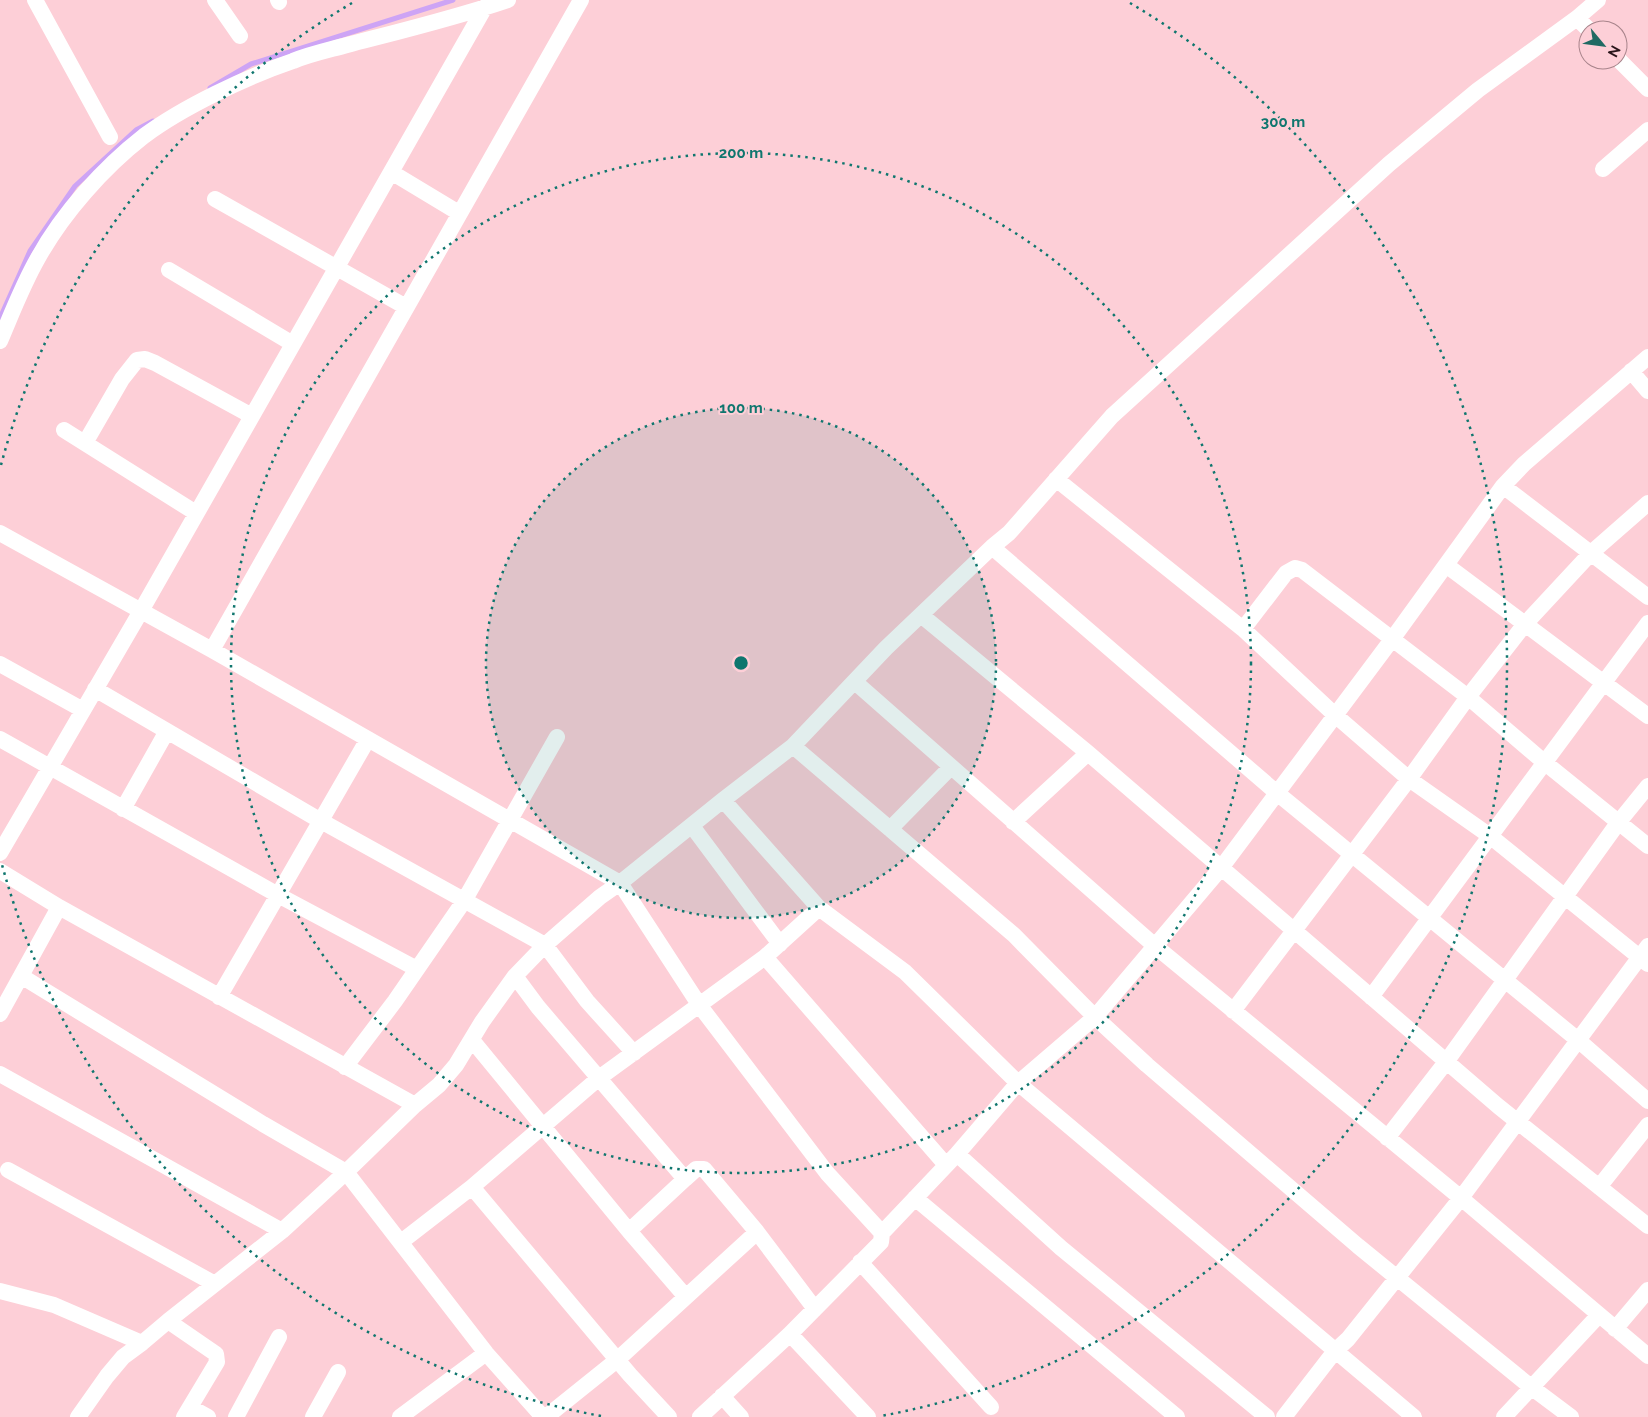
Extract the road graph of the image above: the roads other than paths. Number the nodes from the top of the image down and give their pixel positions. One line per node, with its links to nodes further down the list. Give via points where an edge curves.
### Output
1 (35, 0): 12 (street)
2 (215, 0): 8 (street)
3 (508, 0): 6 (street)
4 (581, 0): 16 (street)
5 (1598, 0): 7 (street)
6 (485, 8): 14 (street); 20 (street, via 293,60 210,97 144,136 80,197 58,227 38,258)
7 (1577, 18): 28 (street, via 1478,90 1389,164 1112,416)
8 (240, 36)
9 (1628, 69): 10 (street)
10 (1648, 89)
11 (1648, 130): 13 (street)
12 (110, 137)
13 (1603, 168)
14 (391, 172): 16 (street); 17 (street)
15 (215, 199): 17 (street)
16 (459, 212): 19 (street)
17 (337, 268): 19 (street); 21 (street)
18 (169, 270): 21 (street)
19 (406, 307): 43 (street)
20 (0, 341)
21 (293, 344): 25 (street)
22 (1648, 357): 23 (street)
23 (1631, 371): 24 (street); 29 (street)
24 (1648, 391)
25 (252, 416): 27 (street, via 154,363 136,360); 31 (street)
26 (64, 430): 27 (street)
27 (85, 443): 31 (street)
28 (1056, 479): 33 (street, via 1009,533); 41 (street)
29 (1503, 486): 34 (street); 35 (street)
30 (1648, 502): 34 (street)
31 (196, 514): 37 (street)
32 (0, 533): 37 (street)
33 (992, 547): 38 (street); 63 (street)
34 (1591, 553): 36 (street); 40 (street)
35 (1446, 565): 40 (street); 42 (street)
36 (1648, 597)
37 (141, 611): 43 (street); 47 (street)
38 (921, 615): 45 (street); 57 (street)
39 (1648, 623): 46 (street)
40 (1525, 624): 46 (street); 48 (street)
41 (1243, 629): 42 (street, via 1286,573 1295,568); 50 (street)
42 (1393, 638): 48 (street); 50 (street)
43 (212, 650): 55 (street)
44 (0, 664): 49 (street)
45 (855, 682): 56 (street); 60 (street)
46 (1603, 683): 51 (street); 58 (street)
47 (95, 689): 49 (street); 52 (street)
48 (1468, 697): 58 (street); 61 (street)
49 (83, 710): 59 (street)
50 (1335, 715): 61 (street); 63 (street)
51 (1648, 716)
52 (167, 732): 65 (street); 67 (street)
53 (557, 737): 66 (street)
54 (0, 739): 59 (street)
55 (368, 739): 66 (street); 67 (street)
56 (793, 746): 64 (street); 71 (street)
57 (1088, 753): 68 (street); 76 (street)
58 (1544, 762): 69 (street); 72 (street)
59 (50, 767): 65 (street); 74 (street)
60 (951, 767): 68 (street); 71 (street)
61 (1409, 779): 72 (street); 75 (street)
62 (1648, 786): 69 (street)
63 (1277, 793): 75 (street); 76 (street)
64 (723, 800): 70 (street); 83 (street)
65 (123, 809): 79 (street)
66 (509, 820): 78 (street); 81 (street)
67 (321, 821): 79 (street); 81 (street)
68 (1013, 822): 88 (street)
69 (1618, 823): 73 (street); 80 (street)
70 (692, 826): 78 (street); 86 (street)
71 (890, 829): 100 (street, via 1014,935)
72 (1490, 836): 80 (street); 84 (street)
73 (1648, 846)
74 (0, 853)
75 (1351, 854): 84 (street); 85 (street)
76 (1221, 868): 85 (street); 88 (street)
77 (0, 871): 82 (street)
78 (620, 884): 87 (street, via 600,897); 97 (street)
79 (278, 895): 91 (street); 95 (street)
80 (1565, 897): 89 (street); 94 (street)
81 (464, 901): 87 (street); 91 (street)
82 (59, 907): 92 (street); 95 (street)
83 (819, 908): 86 (street); 108 (street, via 905,972)
84 (1429, 918): 94 (street); 96 (street)
85 (1294, 930): 96 (street); 98 (street)
86 (780, 944): 90 (street)
87 (545, 945): 93 (street); 103 (street, via 586,1001)
88 (1155, 946): 98 (street); 100 (street)
89 (1645, 956): 102 (street)
90 (765, 957): 97 (street); 115 (street)
91 (417, 969): 105 (street)
92 (21, 976): 99 (street); 117 (street)
93 (515, 976): 101 (street); 107 (street)
94 (1505, 980): 102 (street); 104 (street)
95 (219, 996): 105 (street)
96 (1371, 997): 104 (street)
97 (700, 1006): 103 (street); 127 (street, via 827,1173)
98 (1233, 1011): 114 (street)
99 (0, 1014)
100 (1095, 1017): 108 (street); 130 (street)
101 (472, 1040): 110 (street, via 439,1086); 113 (street)
102 (1578, 1040): 109 (street); 111 (street)
103 (634, 1053): 107 (street)
104 (1446, 1062): 111 (street); 114 (street)
105 (345, 1067): 110 (street)
106 (0, 1074): 124 (street)
107 (600, 1078): 113 (street); 118 (street)
108 (1018, 1083): 115 (street); 142 (street)
109 (1648, 1102)
110 (416, 1105): 117 (street)
111 (1518, 1122): 120 (street); 122 (street)
112 (1648, 1125): 120 (street)
113 (543, 1126): 119 (street); 125 (street)
114 (1387, 1138): 122 (street)
115 (952, 1160): 121 (street); 162 (street)
116 (8, 1170): 131 (street)
117 (346, 1172): 124 (street); 128 (street)
118 (685, 1179): 125 (street); 126 (street, via 696,1169 704,1169)
119 (472, 1187): 128 (street); 145 (street)
120 (1599, 1187): 123 (street)
121 (915, 1198): 127 (street); 161 (street)
122 (1461, 1198): 130 (street); 136 (street)
123 (1648, 1226)
124 (282, 1232): 131 (street)
125 (629, 1232): 134 (street)
126 (757, 1232): 134 (street); 135 (street)
127 (882, 1233): 129 (street, via 881,1242)
128 (401, 1242): 143 (street)
129 (860, 1262): 135 (street); 149 (street)
130 (1397, 1277): 142 (street); 147 (street)
131 (215, 1284): 137 (street)
132 (1648, 1290): 138 (street)
133 (0, 1291): 141 (street, via 54,1305)
134 (686, 1296): 145 (street)
135 (815, 1308): 139 (street)
136 (1599, 1315): 138 (street); 147 (street)
137 (168, 1321): 141 (street); 150 (street, via 216,1354 216,1362)
138 (1615, 1329): 144 (street)
139 (790, 1334): 148 (street); 160 (street)
140 (279, 1337): 153 (street)
141 (142, 1343): 151 (street, via 123,1357)
142 (1335, 1351): 163 (street); 164 (street)
143 (486, 1353): 155 (street); 156 (street)
144 (1648, 1356)
145 (618, 1360): 156 (street); 157 (street)
146 (338, 1372): 154 (street)
147 (1531, 1387): 165 (street); 166 (street)
148 (722, 1396): 158 (street); 159 (street)
149 (991, 1407)
150 (187, 1412): 152 (street)
151 (78, 1417)
152 (208, 1417)
153 (236, 1417)
154 (313, 1417)
155 (400, 1417)
156 (544, 1417)
157 (669, 1417)
158 (700, 1417)
159 (741, 1417)
160 (868, 1417)
161 (1177, 1417)
162 (1267, 1417)
163 (1284, 1417)
164 (1414, 1417)
165 (1504, 1417)
166 (1571, 1417)

